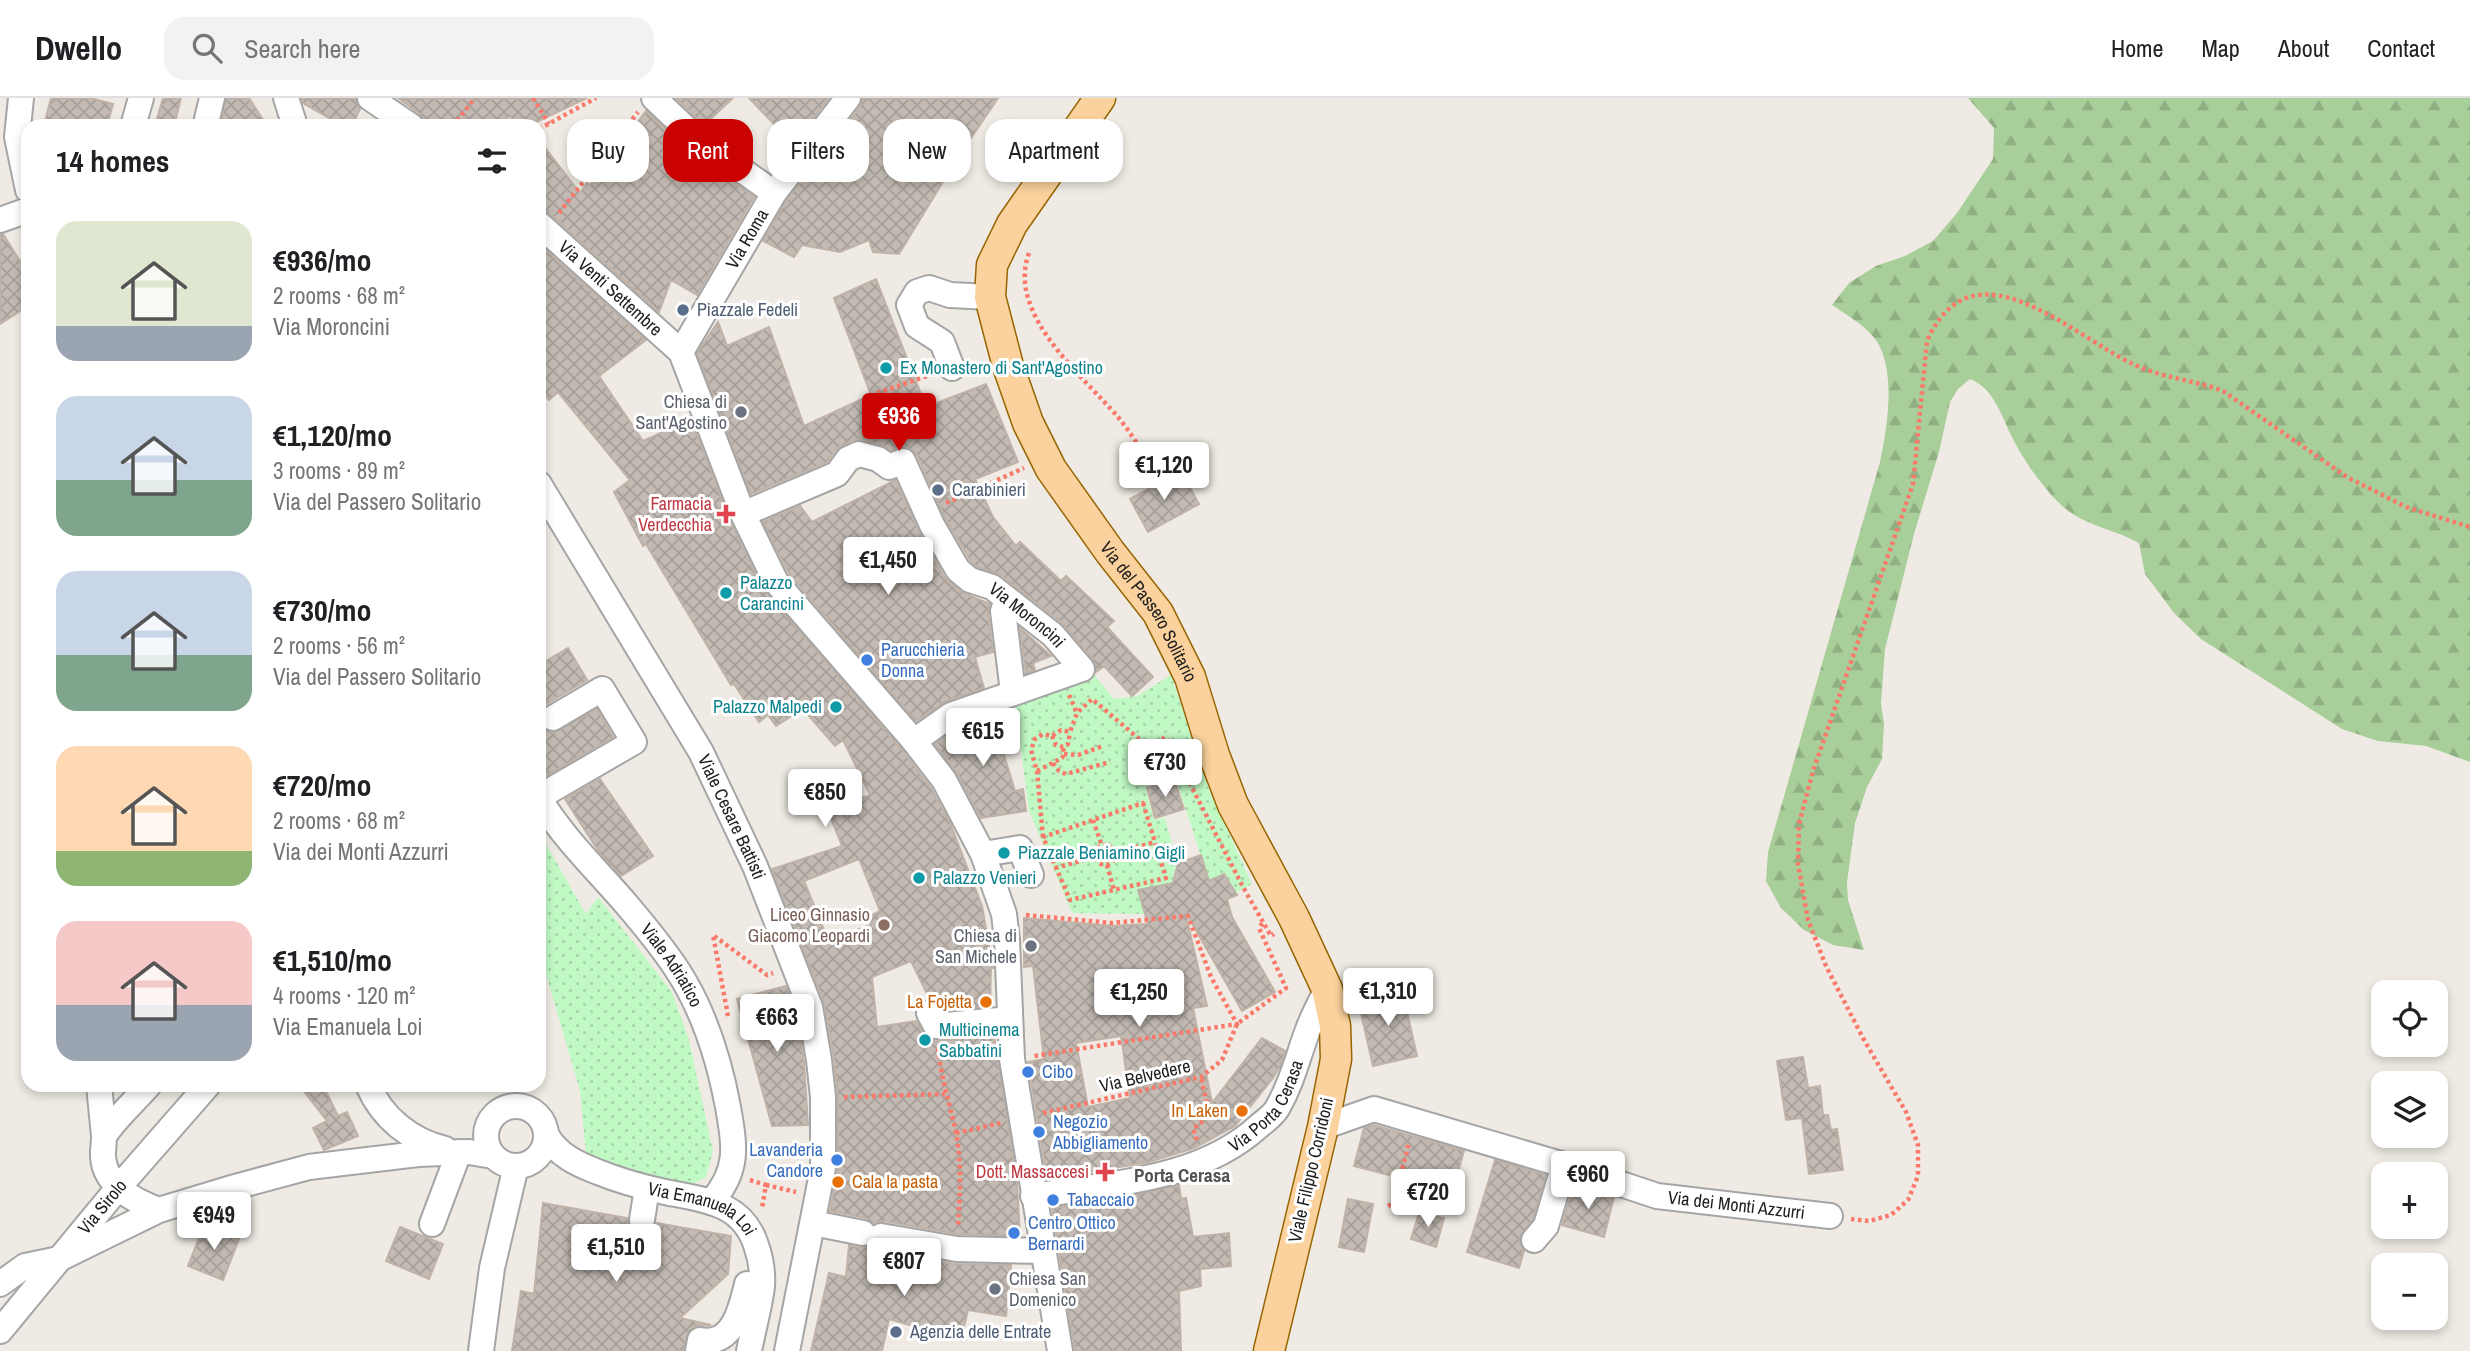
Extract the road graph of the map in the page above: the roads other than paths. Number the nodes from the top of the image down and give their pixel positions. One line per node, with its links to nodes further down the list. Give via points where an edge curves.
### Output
1 (20, 98): 11 (street, via 17,137)
2 (141, 98): 8 (street)
3 (286, 98): 9 (street)
4 (370, 98): 10 (street)
5 (848, 98): 12 (street, Via Roma)
6 (1100, 98): 16 (main road, Via del Passero Solitario, via 1012,224 992,265)
7 (647, 104): 12 (street)
8 (135, 119)
9 (293, 119)
10 (401, 119)
11 (21, 156)
12 (774, 193): 17 (street, Via Roma)
13 (21, 212): 14 (street)
14 (0, 220)
15 (546, 231): 17 (street, Via Venti Settembre)
16 (990, 296): 18 (street, via 950,295 929,288 917,292 909,305 917,326 942,342); 29 (main road, Via del Passero Solitario, via 1028,423 1051,470 1158,613 1190,677 1233,805)
17 (681, 352): 20 (street)
18 (952, 368)
19 (546, 496): 50 (street, Viale Cesare Battisti, via 701,752 755,866 810,1007 823,1097 823,1168)
20 (743, 514): 21 (street, Via Moroncini, via 837,474 848,459 859,454 889,467 903,461 958,570); 24 (street, via 776,582)
21 (1007, 599): 22 (street, via 1003,611); 22 (street, Via Moroncini, via 1053,635 1082,669)
22 (1013, 692): 24 (street, Via Moroncini, via 951,715)
23 (553, 718): 25 (street, via 602,689 634,741)
24 (914, 741): 27 (street, via 944,780)
25 (546, 794)
26 (546, 808): 46 (street, Viale Adriatico, via 677,969 708,1030 722,1078 733,1151 731,1174)
27 (983, 854): 28 (street, via 1020,848); 30 (street, via 1004,914)
28 (1031, 875)
29 (1327, 989): 36 (main road, Viale Filippo Corridoni, via 1336,1059); 45 (street, Via Porta Cerasa, via 1276,1111 1245,1139 1219,1156 1143,1179)
30 (1010, 1018): 31 (street); 45 (street)
31 (933, 1020)
32 (100, 1092): 38 (street)
33 (143, 1092): 38 (street)
34 (202, 1092): 43 (street, Via Sirolo)
35 (371, 1092): 39 (street, via 400,1127)
36 (1323, 1127): 42 (street, Via dei Monti Azzurri, via 1374,1110); 63 (main road, Viale Filippo Corridoni)
37 (486, 1130): 39 (street); 40 (street, via 495,1114 511,1106 536,1113 545,1127); 41 (street)
38 (104, 1136): 43 (street, via 103,1157)
39 (459, 1152): 41 (street); 47 (street, via 309,1167); 51 (street)
40 (533, 1153): 41 (street, via 507,1165); 44 (street, Via Emanuela Loi); 59 (street, via 492,1268)
41 (493, 1156)
42 (1564, 1165): 48 (street, Via dei Monti Azzurri, via 1657,1196); 52 (street, via 1546,1226)
43 (118, 1188): 47 (street, via 138,1203); 54 (street, Via Sirolo)
44 (647, 1188): 46 (street, Via Emanuela Loi); 49 (street)
45 (1033, 1196): 53 (street)
46 (711, 1202): 55 (street, Via Emanuela Loi, via 745,1222)
47 (159, 1210): 54 (street)
48 (1830, 1216)
49 (642, 1220)
50 (813, 1223): 53 (street, via 957,1250); 62 (street, Viale Cesare Battisti)
51 (432, 1224)
52 (1534, 1240)
53 (1043, 1251): 58 (street)
54 (59, 1259): 56 (street, via 25,1266); 57 (street, Via Sirolo)
55 (762, 1262): 60 (street, via 748,1282 735,1324 718,1339 700,1340); 61 (street, Via Emanuela Loi, via 762,1287)
56 (0, 1284)
57 (0, 1331)
58 (1056, 1346)
59 (481, 1351)
60 (698, 1351)
61 (749, 1351)
62 (787, 1351)
63 (1269, 1351)

